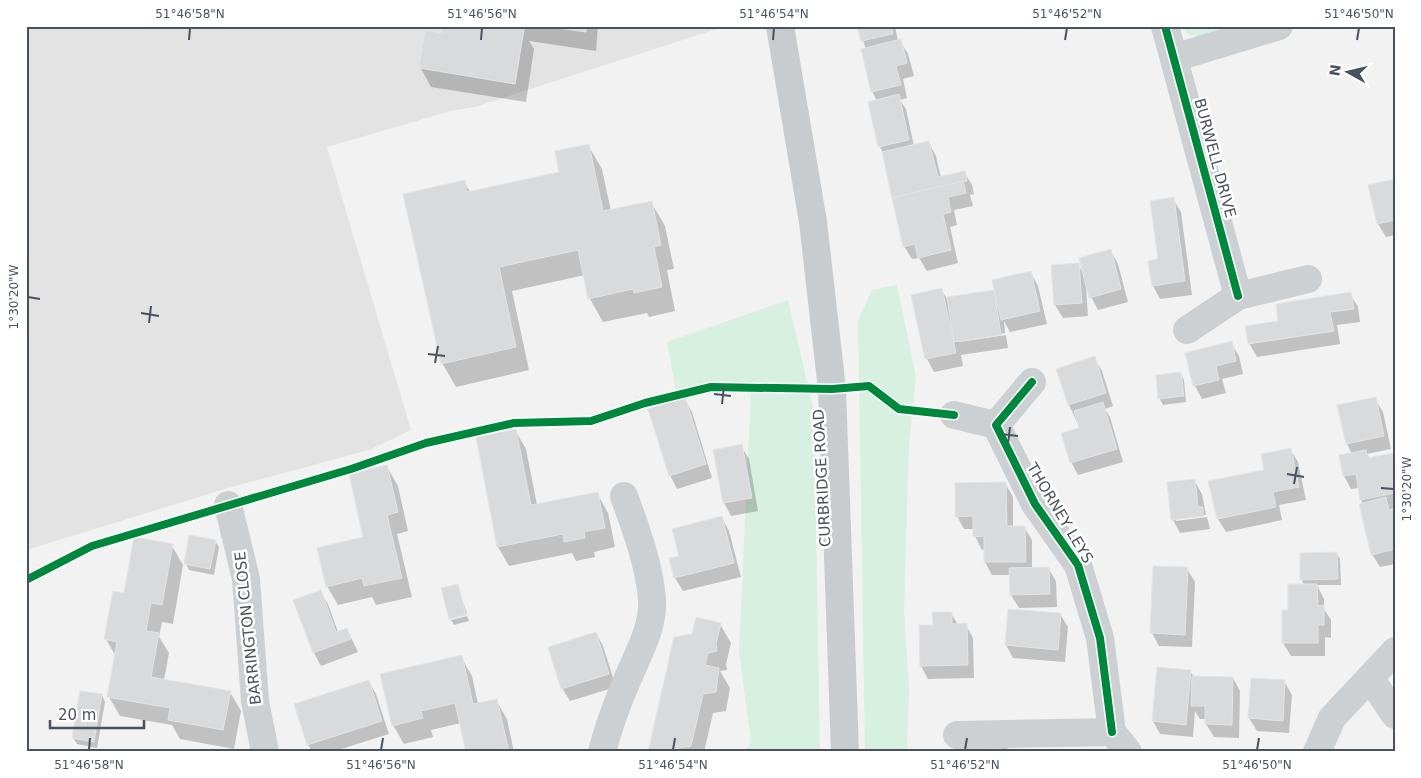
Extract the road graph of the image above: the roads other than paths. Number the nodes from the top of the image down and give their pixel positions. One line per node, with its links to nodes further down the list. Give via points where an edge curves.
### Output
1 (780, 26): 20 (main road, CURBRIDGE ROAD, via 813,222 832,389)
2 (1165, 26): 4 (street, BURWELL DRIVE)
3 (1279, 26): 4 (street)
4 (1174, 58): 6 (street, BURWELL DRIVE)
5 (1308, 279): 6 (street)
6 (1238, 296): 7 (street)
7 (1187, 330)
8 (1032, 382): 10 (street)
9 (954, 415): 10 (street)
10 (996, 426): 17 (street, THORNEY LEYS, via 1035,504 1078,565 1100,638)
11 (624, 496): 19 (street, via 637,532 652,601 641,648 610,723)
12 (228, 505): 18 (street, BARRINGTON CLOSE, via 246,578 254,692)
13 (1395, 651): 14 (street)
14 (1370, 678): 15 (street); 21 (street, via 1332,718)
15 (1395, 715)
16 (957, 735): 17 (street, THORNEY LEYS)
17 (1120, 742)
18 (265, 752)
19 (602, 752)
20 (845, 752)
21 (1317, 752)

